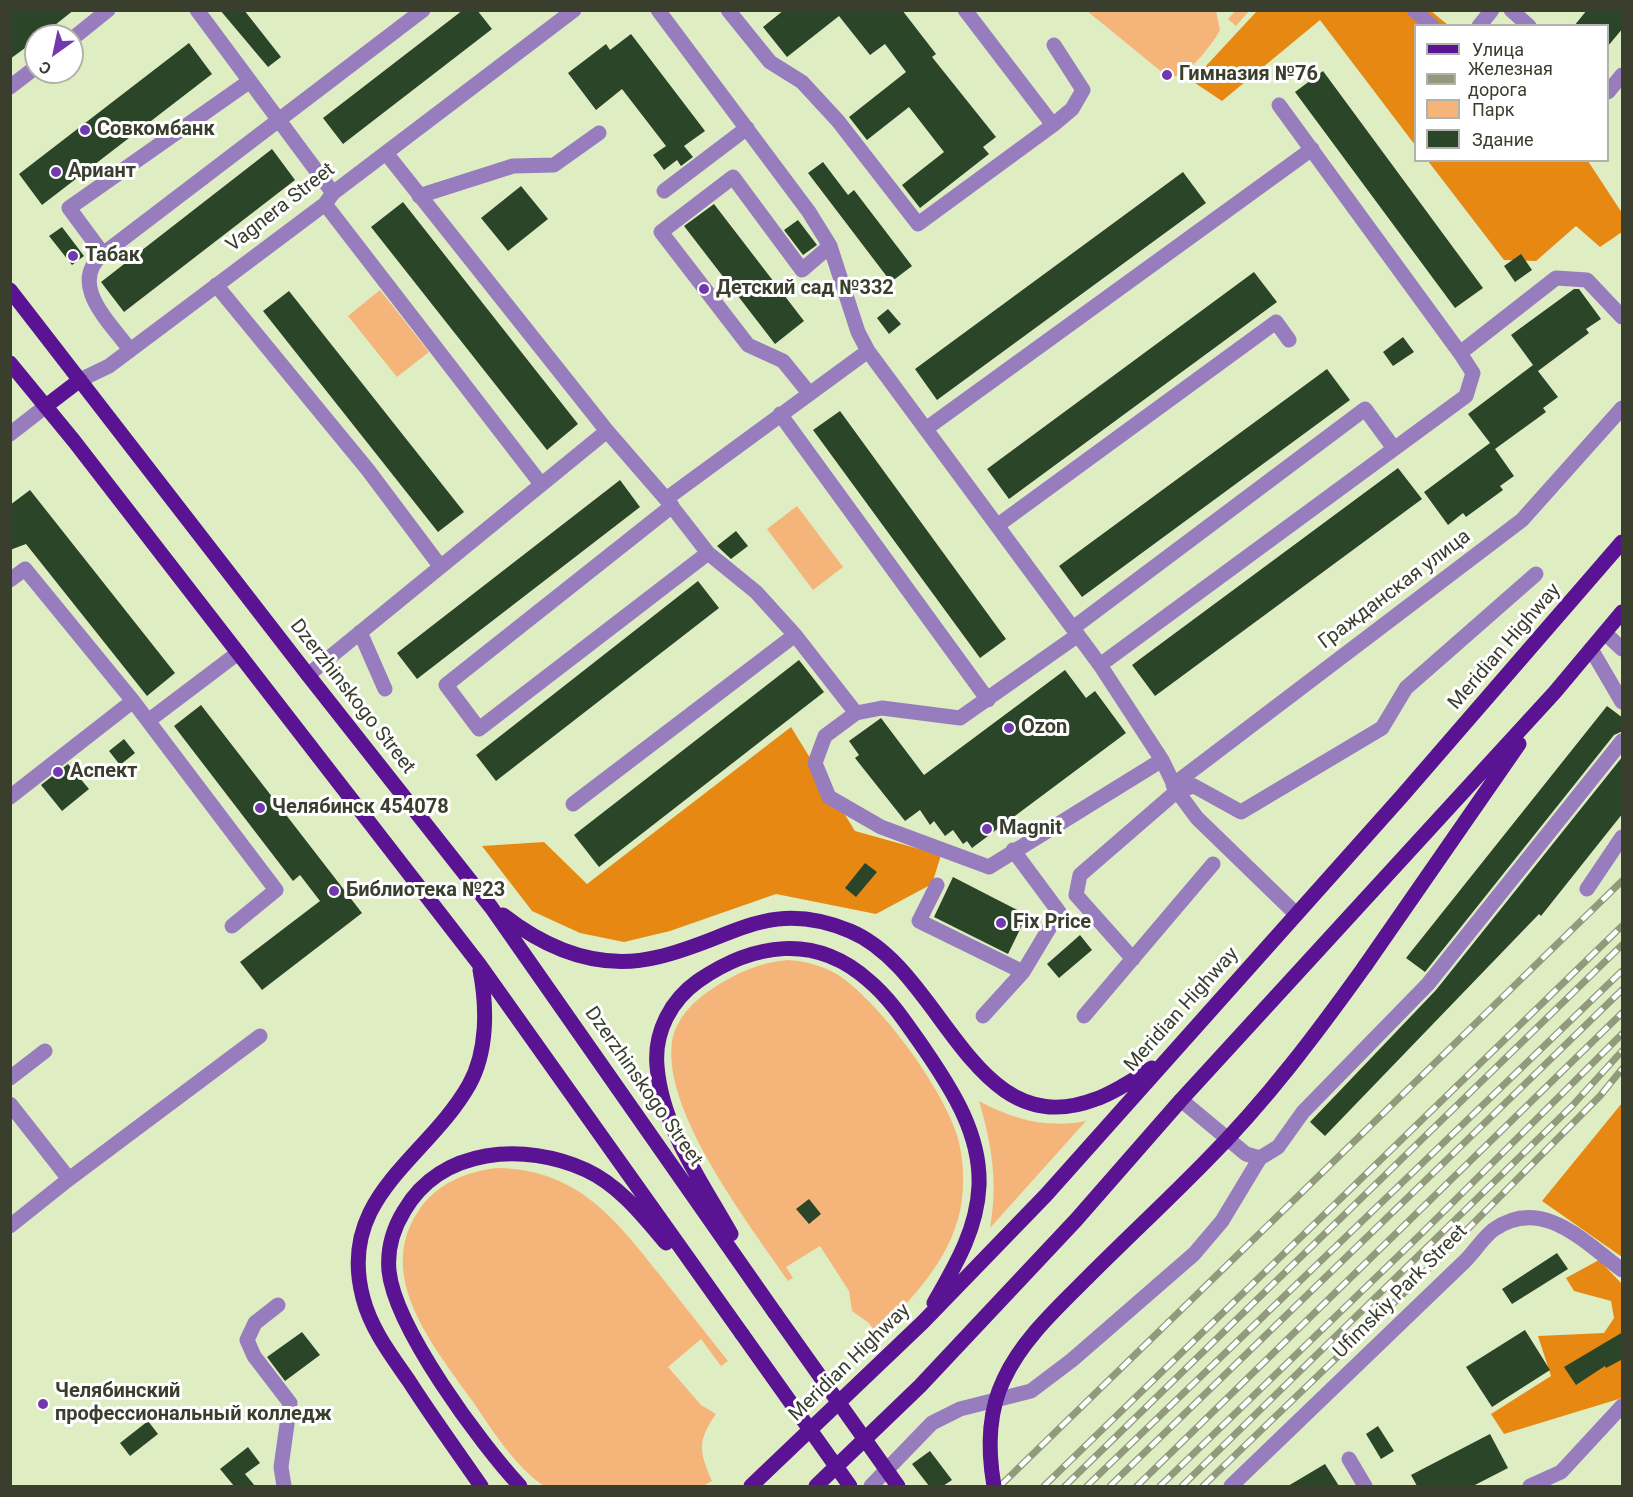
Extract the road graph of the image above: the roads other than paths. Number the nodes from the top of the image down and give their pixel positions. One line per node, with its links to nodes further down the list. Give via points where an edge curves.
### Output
1 (108, 10): 14 (street)
2 (197, 10): 18 (street)
3 (423, 10): 22 (street)
4 (574, 10): 27 (street, Vagnera Street)
5 (658, 10): 24 (street)
6 (728, 10): 23 (street, via 770,62 802,82 838,121 918,224)
7 (965, 10): 23 (street)
8 (1414, 10): 11 (street)
9 (1492, 10): 12 (street)
10 (1510, 10): 13 (street)
11 (1430, 24)
12 (1481, 24)
13 (1526, 24)
14 (84, 29)
15 (1054, 45): 23 (street, via 1083,90 1072,108)
16 (1623, 75): 20 (street)
17 (24, 76): 19 (street)
18 (250, 81): 22 (street); 32 (street, via 69,208)
19 (10, 87)
20 (1609, 91)
21 (1279, 105): 26 (street)
22 (278, 121): 30 (street); 32 (street)
23 (1053, 126)
24 (747, 128): 28 (street); 31 (street)
25 (598, 133): 29 (street, via 554,165 513,166)
26 (1312, 149): 39 (street); 46 (street)
27 (386, 153): 29 (street); 30 (street, Vagnera Street)
28 (664, 191)
29 (419, 196): 47 (street)
30 (329, 198): 33 (street, Vagnera Street); 50 (street)
31 (830, 246): 38 (street); 42 (street, via 802,270 733,177 661,232 748,345 783,361)
32 (103, 254): 37 (street, via 91,264 87,281 91,295)
33 (216, 285): 37 (street, Vagnera Street); 55 (street, via 368,470)
34 (10, 290): 41 (main road, Dzerzhinskogo Street)
35 (1623, 317): 39 (street, via 1587,280 1556,278)
36 (1289, 340): 52 (street, via 1276,322)
37 (130, 350): 41 (street, Vagnera Street)
38 (868, 351): 42 (street); 46 (street)
39 (1460, 353): 49 (street, via 1473,373 1466,396)
40 (10, 363): 43 (main road)
41 (80, 380): 43 (main road, Vagnera Street); 67 (main road, Dzerzhinskogo Street)
42 (809, 393): 45 (street)
43 (46, 406): 48 (street, Vagnera Street); 65 (main road)
44 (1623, 408): 77 (street, Гражданская улица, via 1522,520)
45 (780, 414): 51 (street); 70 (street)
46 (927, 428): 52 (street)
47 (607, 431): 50 (street); 51 (street)
48 (10, 434)
49 (1394, 447): 60 (street, via 1365,409); 66 (street)
50 (541, 484): 55 (street)
51 (669, 503): 54 (street); 54 (street, via 446,685 479,729)
52 (998, 525): 60 (street)
53 (1623, 542): 86 (main road, Meridian Highway)
54 (708, 553): 62 (street, via 756,592)
55 (440, 566): 59 (street)
56 (1536, 574): 77 (street, via 1406,688 1382,728 1241,812 1194,786)
57 (10, 580): 71 (street, via 25,569)
58 (1623, 612): 61 (main road)
59 (360, 632): 67 (street); 68 (street)
60 (1076, 632): 66 (street); 70 (street)
61 (1605, 633): 63 (main road); 64 (street)
62 (795, 635): 73 (street); 79 (street)
63 (1591, 649): 69 (main road); 72 (street)
64 (1623, 649)
65 (238, 653): 74 (street); 89 (main road)
66 (1100, 665): 76 (street)
67 (308, 675): 85 (main road, Dzerzhinskogo Street)
68 (385, 689)
69 (1555, 692): 97 (main road); 119 (main road, bridge, via 1316,1032 1224,1142 1057,1308 1020,1353 1003,1380 994,1408)
70 (988, 700): 73 (street, via 960,718 882,708)
71 (133, 701): 74 (street); 78 (street)
72 (1623, 702)
73 (856, 713): 81 (street, via 825,736 815,763 829,797 881,827 989,867)
74 (148, 721): 87 (street, via 276,890)
75 (1623, 741): 99 (street, via 1428,984 1303,1112 1278,1147)
76 (1162, 760): 77 (street); 81 (street)
77 (1175, 788): 86 (street, via 1222,844); 88 (street, Гражданская улица, via 1080,875 1076,894)
78 (10, 797)
79 (573, 804)
80 (1623, 837): 84 (street)
81 (1013, 850): 90 (street, via 1059,912)
82 (1214, 864): 88 (street)
83 (937, 885): 90 (street, via 919,921)
84 (1587, 889)
85 (491, 907): 95 (main road, via 549,946 610,961 659,957 765,920 808,919 829,924 872,942 891,957 987,1078 1014,1099 1036,1106 1070,1106 1097,1099); 104 (main road, Dzerzhinskogo Street)
86 (1296, 914): 95 (main road, Meridian Highway)
87 (232, 926)
88 (1132, 959): 92 (street)
89 (479, 964): 106 (main road); 111 (main road, via 485,1010 483,1040 473,1076 459,1100 382,1189 364,1226 358,1258 361,1289 371,1322)
90 (1023, 972): 91 (street)
91 (982, 1016)
92 (1084, 1016)
93 (260, 1036): 100 (street)
94 (45, 1051): 96 (street)
95 (1165, 1061): 105 (main road, Meridian Highway, via 1046,1195)
96 (10, 1078)
97 (1181, 1100): 99 (street, via 1246,1154); 115 (main road, via 1004,1298)
98 (10, 1104): 100 (street)
99 (1260, 1158): 117 (street, via 1222,1221 1194,1254 1072,1360 1030,1391 960,1409 932,1423)
100 (69, 1179): 101 (street)
101 (10, 1226)
102 (1623, 1270): 120 (street, Ufimskiy Park Street, via 1555,1221 1530,1216 1492,1231)
103 (278, 1305): 110 (street, via 255,1323 247,1340 254,1356 290,1403 281,1467)
104 (776, 1313): 105 (main road, via 675,1131 661,1090 657,1042 664,1022 694,984 736,960 781,948 806,949 849,965 887,998 937,1068 966,1118 978,1164 974,1221 960,1258); 118 (main road, bridge)
105 (923, 1323): 109 (main road, Meridian Highway)
106 (742, 1334): 112 (main road, via 635,1206 587,1171 538,1155 511,1154 468,1160 439,1173 413,1197 393,1233 389,1268 393,1293 408,1328 436,1373); 116 (main road, bridge)
107 (1623, 1406): 122 (street, via 1561,1472)
108 (1349, 1459): 121 (street)
109 (768, 1472): 113 (main road); 114 (main road, Meridian Highway)
110 (284, 1486)
111 (481, 1486)
112 (520, 1486)
113 (741, 1486)
114 (751, 1486)
115 (816, 1486)
116 (850, 1486)
117 (871, 1486)
118 (898, 1486)
119 (994, 1486)
120 (1231, 1486)
121 (1365, 1486)
122 (1530, 1486)

